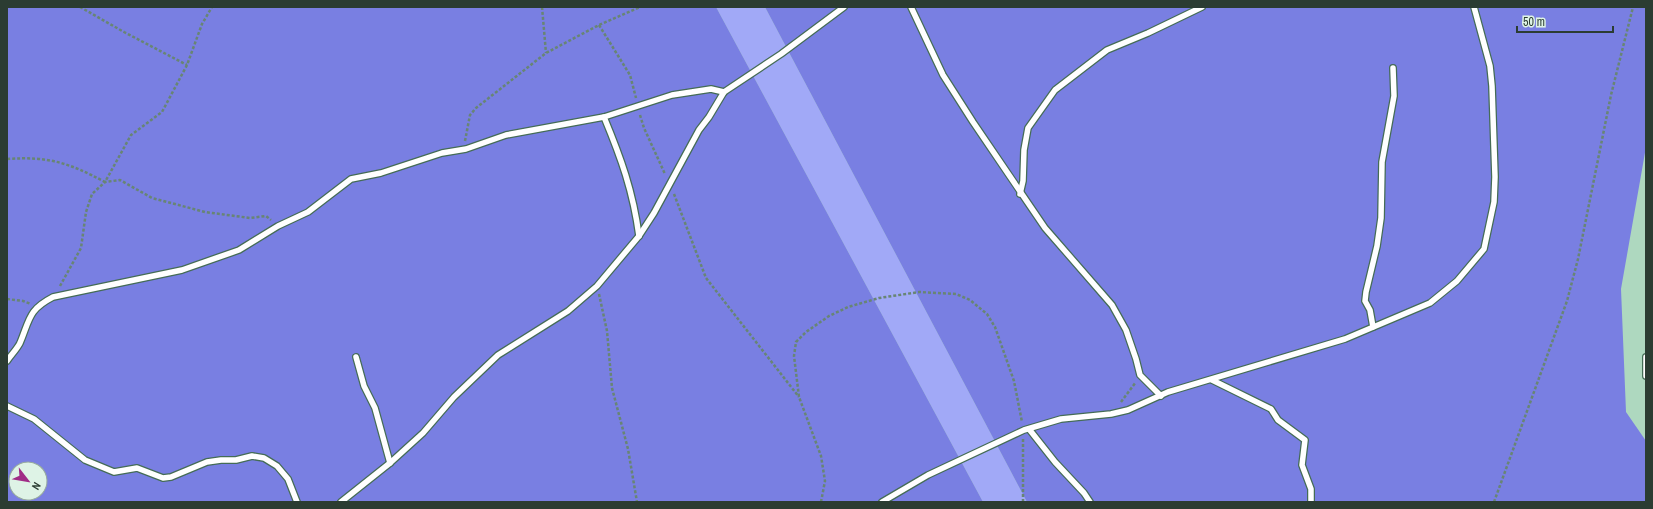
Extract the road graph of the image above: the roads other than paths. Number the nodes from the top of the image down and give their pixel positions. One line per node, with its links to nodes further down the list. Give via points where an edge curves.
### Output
1 (844, 7): 6 (lane)
2 (911, 7): 8 (lane, via 943,75)
3 (1202, 7): 8 (lane, via 1148,34 1107,50 1056,90 1028,128)
4 (1474, 7): 10 (lane, via 1490,66 1494,121 1494,202 1484,249 1457,281 1430,303)
5 (1393, 68): 10 (lane, via 1394,96 1382,162 1381,218 1365,301 1370,310)
6 (724, 92): 7 (lane, via 711,89 672,95); 9 (lane)
7 (604, 117): 9 (lane, via 630,186); 13 (lane, via 506,135 466,149 442,153 381,173 351,179 308,212 278,226 239,250 182,270 53,297 36,307 28,318 19,344)
8 (1020, 194): 16 (lane, via 1045,228 1116,311 1129,337 1140,375)
9 (639, 236): 19 (lane, via 597,286 568,311 498,355 465,386 423,433)
10 (1373, 327): 15 (lane, via 1339,342)
11 (1646, 357): 14 (lane)
12 (356, 358): 19 (lane, via 364,386 377,413)
13 (7, 361)
14 (1646, 376)
15 (1212, 380): 16 (lane); 24 (lane, via 1272,409 1278,420 1305,440 1302,466 1311,489)
16 (1161, 396): 18 (lane, via 1128,410 1061,419)
17 (7, 406): 20 (lane, via 34,419 85,460 114,472 137,468 163,478 207,462 252,456 264,458 277,466 288,479)
18 (1027, 429): 22 (lane, via 928,475); 23 (lane)
19 (390, 463): 21 (lane)
20 (297, 502)
21 (341, 502)
22 (882, 502)
23 (1090, 502)
24 (1311, 502)

